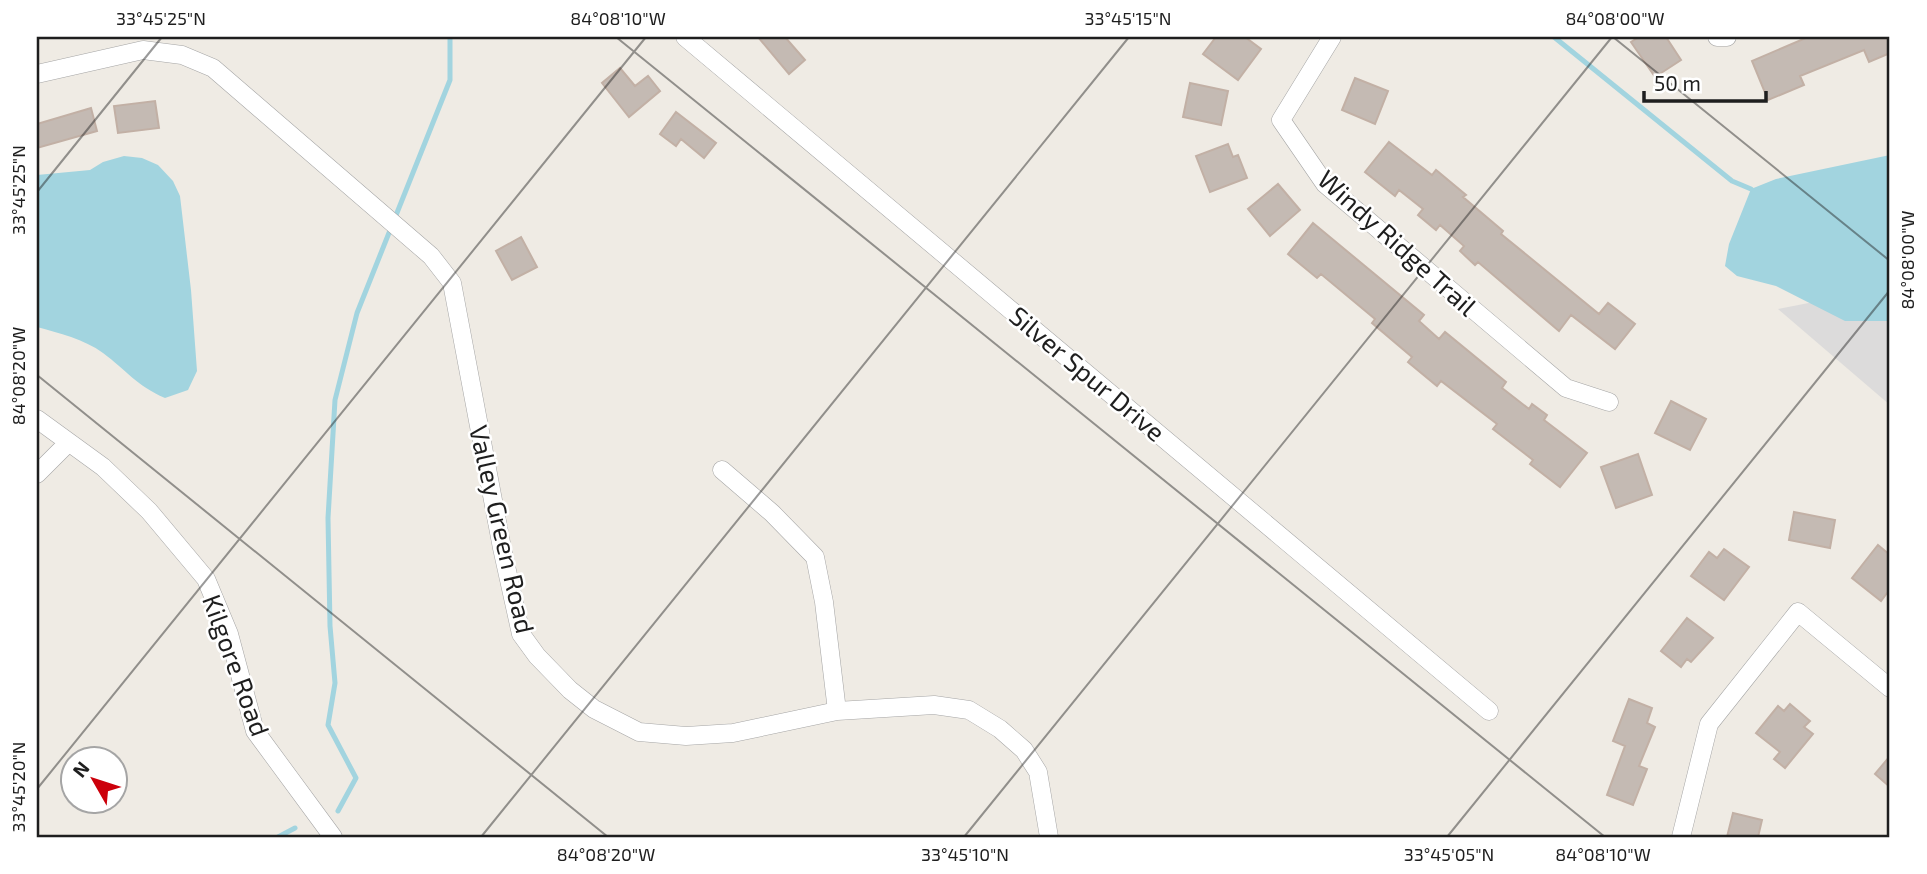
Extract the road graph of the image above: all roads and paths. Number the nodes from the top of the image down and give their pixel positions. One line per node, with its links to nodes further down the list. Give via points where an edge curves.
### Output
1 (685, 37): 13 (street, Silver Spur Drive)
2 (1332, 37): 6 (street, Windy Ridge Trail, via 1281,120 1325,184 1566,388)
3 (1717, 37): 4 (street)
4 (1727, 37)
5 (37, 74): 12 (street, Valley Green Road, via 143,50 182,55 213,68 431,256 452,283 521,634 570,690 594,709 639,732 686,736 733,733)
6 (1609, 402)
7 (37, 419): 8 (street, Kilgore Road)
8 (69, 442): 10 (street); 14 (street, Kilgore Road, via 149,511 206,579 229,634 255,731)
9 (722, 470): 12 (street, via 815,557)
10 (37, 474)
11 (1890, 688): 16 (street, via 1798,612 1709,724)
12 (837, 711): 15 (street, Valley Green Road, via 934,705 969,710 1024,750 1038,772)
13 (1489, 711)
14 (333, 837)
15 (1049, 837)
16 (1681, 837)

